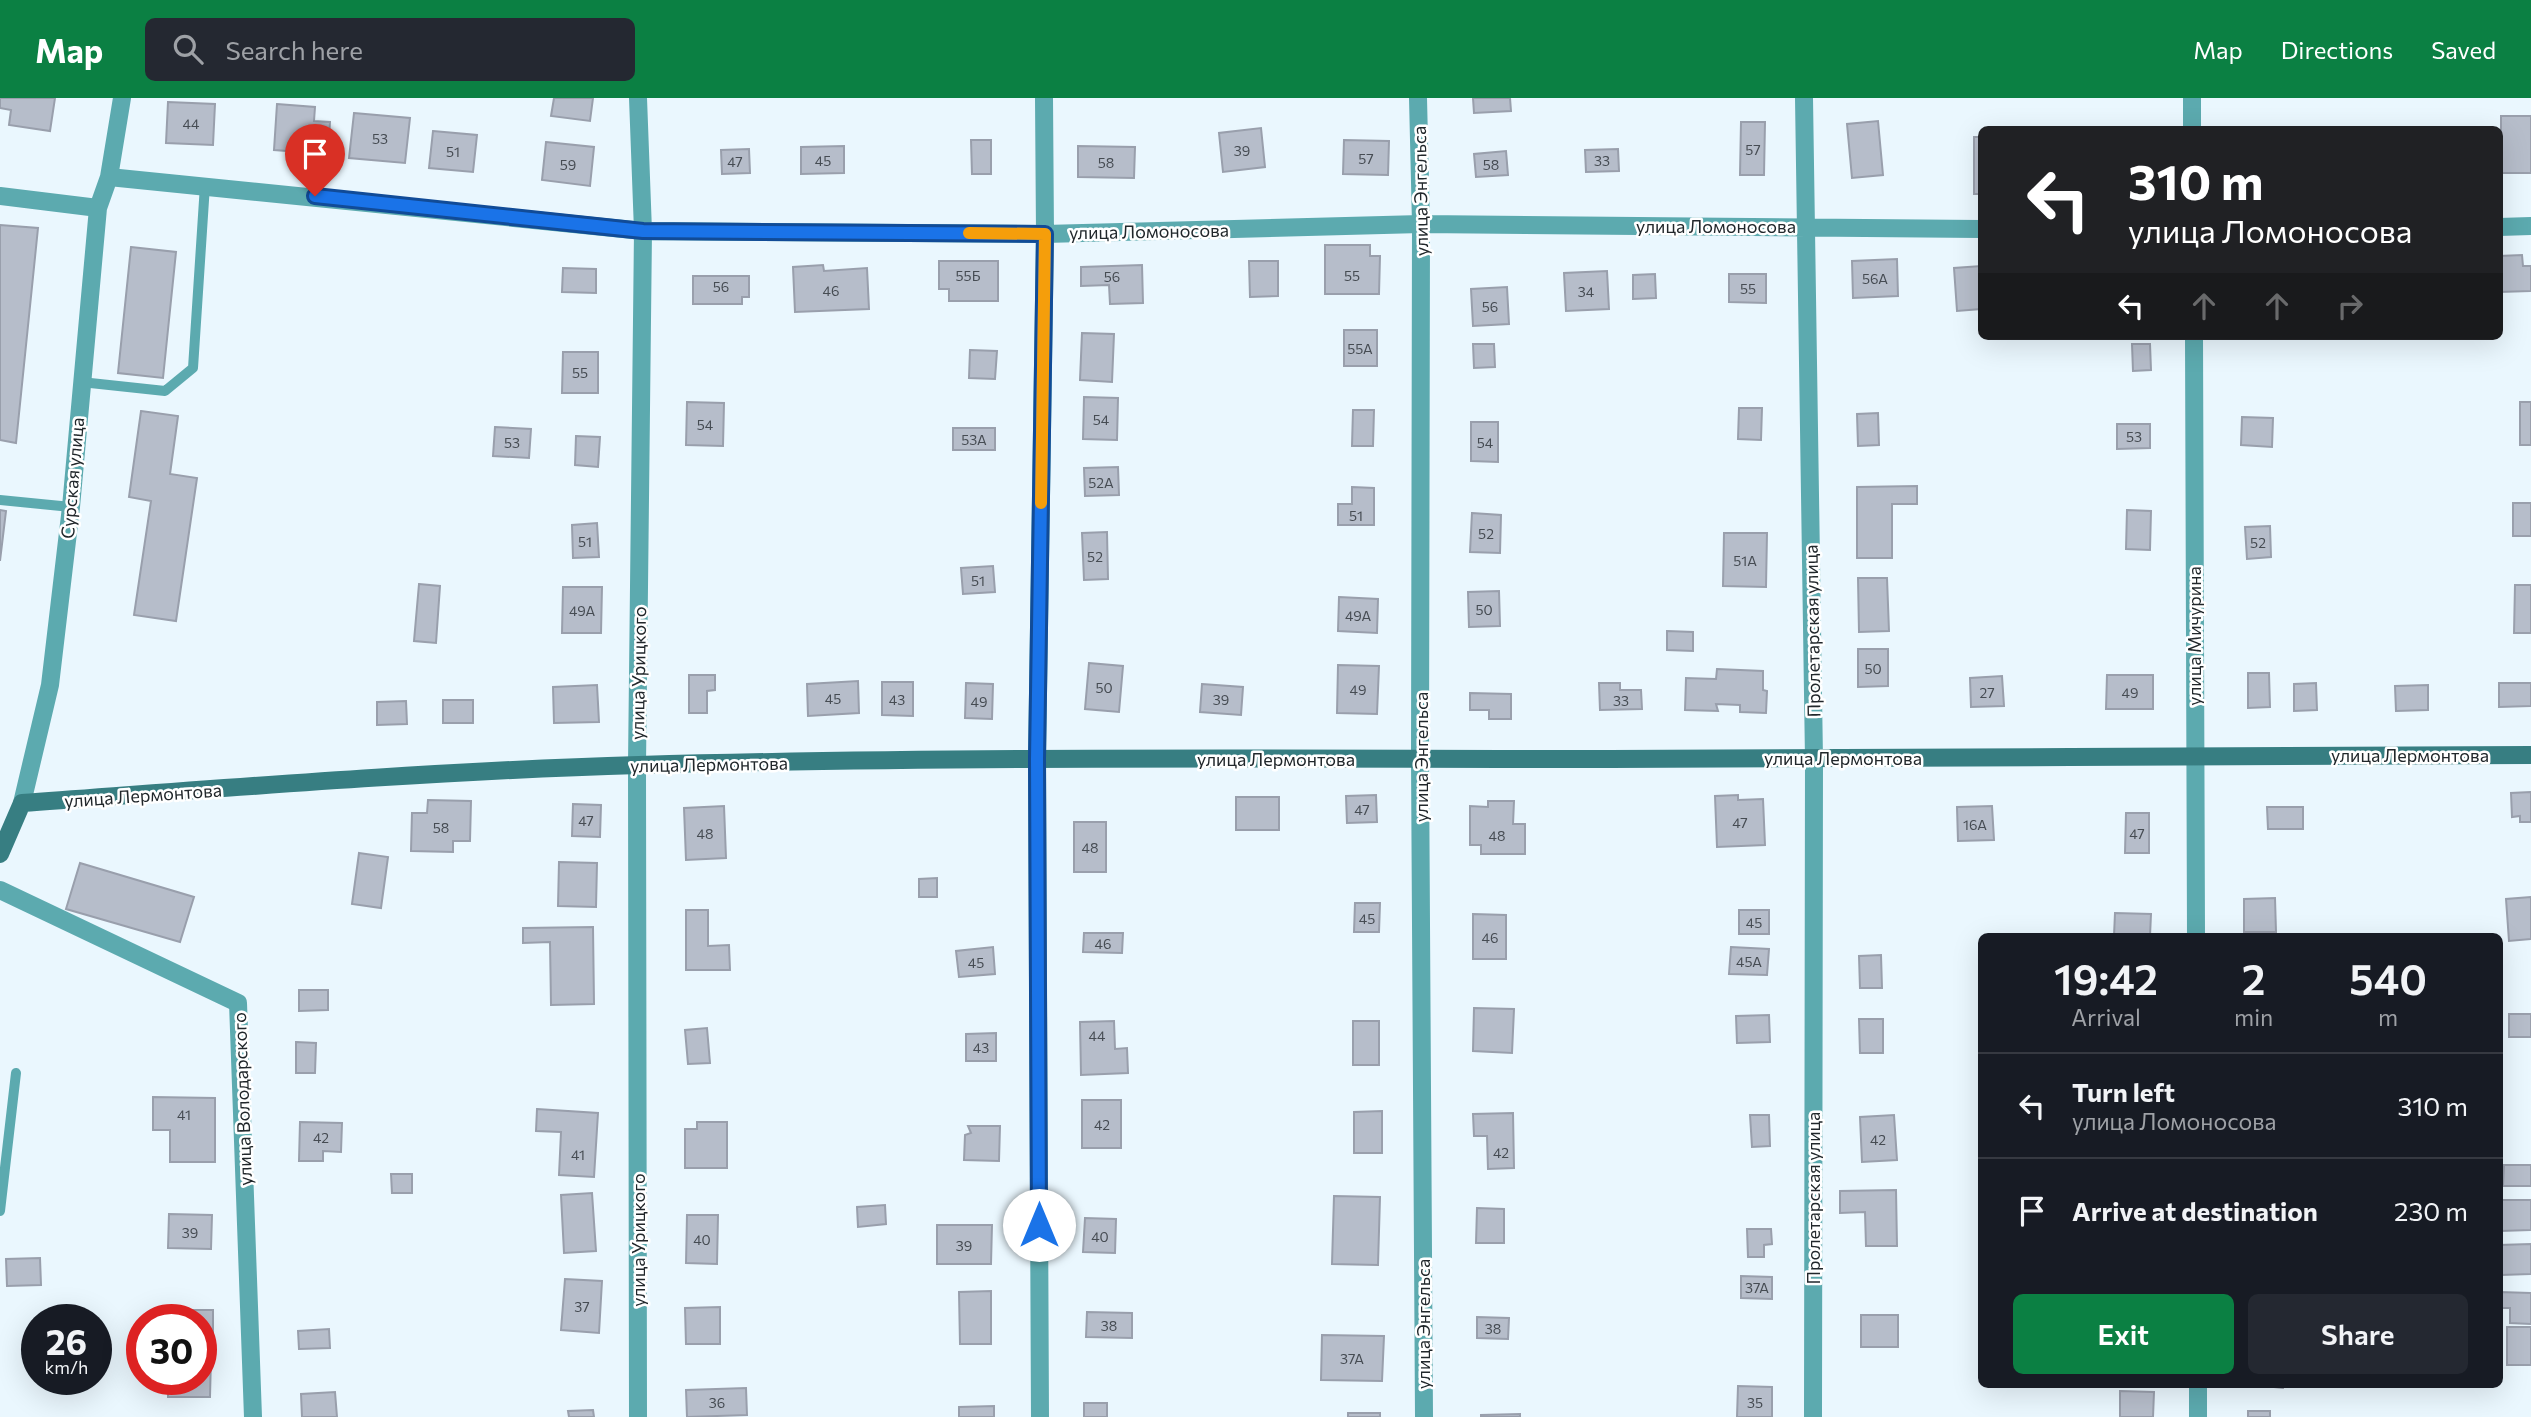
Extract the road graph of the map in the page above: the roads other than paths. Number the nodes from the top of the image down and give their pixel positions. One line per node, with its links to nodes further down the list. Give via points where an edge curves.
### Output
1 (122, 98): 8 (street, Сурская улица)
2 (638, 98): 17 (street, улица Урицкого)
3 (1044, 98): 18 (street)
4 (1419, 98): 12 (street, улица Энгельса)
5 (1804, 98): 13 (street, Пролетарская улица)
6 (2192, 98): 7 (street)
7 (2192, 126)
8 (109, 177): 9 (street, улица Ломоносова); 11 (street, Сурская улица)
9 (205, 185): 17 (street, улица Ломоносова); 20 (lane, via 193,368 165,391)
10 (0, 195): 11 (street)
11 (98, 208): 20 (street, Сурская улица)
12 (1421, 224): 13 (street, улица Ломоносова); 18 (street, улица Ломоносова); 26 (street, улица Энгельса)
13 (1804, 226): 16 (street, улица Ломоносова); 27 (street, Пролетарская улица)
14 (2531, 226): 15 (street)
15 (2503, 227)
16 (1978, 229)
17 (643, 231): 18 (street, улица Ломоносова); 28 (street, улица Урицкого)
18 (1045, 234): 25 (street)
19 (2194, 340): 23 (street, улица Мичурина)
20 (81, 382): 22 (street, Сурская улица)
21 (0, 500): 22 (lane)
22 (71, 507): 29 (street, Сурская улица, via 50,685)
23 (2194, 755): 24 (street, улица Лермонтова); 27 (street, улица Лермонтова); 32 (street, улица Мичурина)
24 (2531, 755)
25 (1037, 759): 26 (street, улица Лермонтова); 28 (street, улица Лермонтова); 38 (street)
26 (1420, 759): 27 (street, улица Лермонтова); 39 (street, улица Энгельса)
27 (1814, 759): 40 (street, Пролетарская улица)
28 (637, 765): 29 (street, улица Лермонтова); 37 (street, улица Урицкого)
29 (22, 803): 30 (street, Сурская улица)
30 (0, 854)
31 (0, 890): 36 (street, улица Володарского, via 238,1003)
32 (2196, 933)
33 (16, 1073): 34 (lane)
34 (0, 1211)
35 (2198, 1388): 41 (street)
36 (253, 1417)
37 (638, 1417)
38 (1040, 1417)
39 (1424, 1417)
40 (1813, 1417)
41 (2198, 1417)

